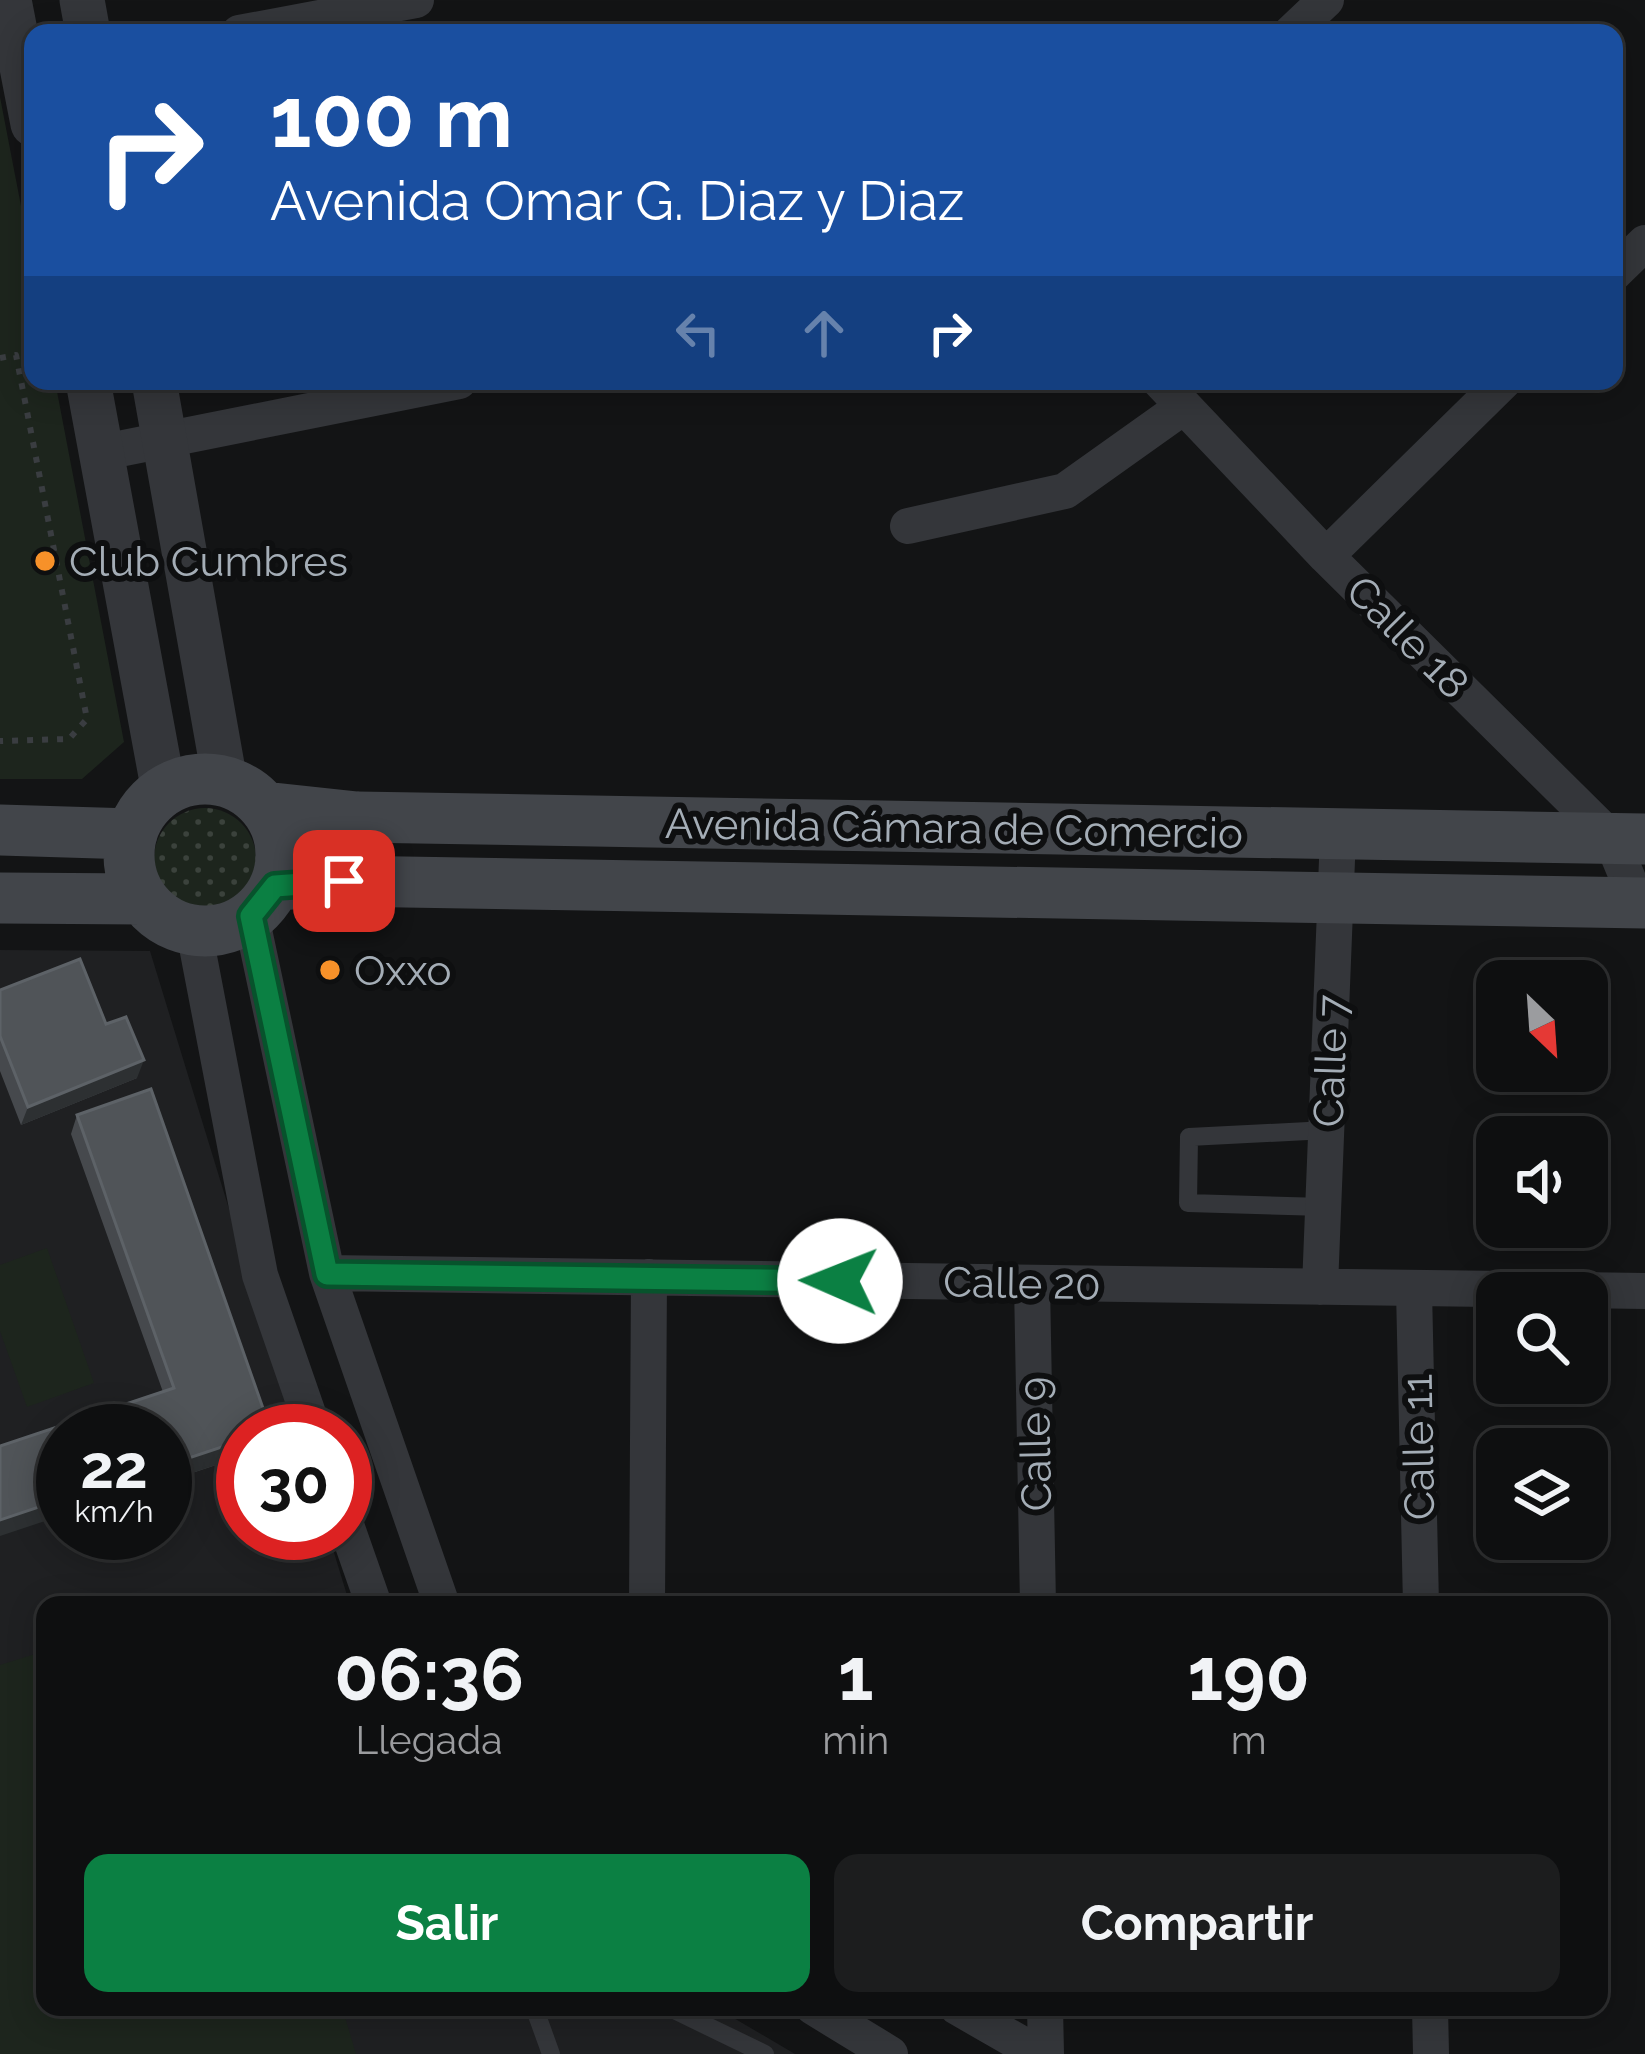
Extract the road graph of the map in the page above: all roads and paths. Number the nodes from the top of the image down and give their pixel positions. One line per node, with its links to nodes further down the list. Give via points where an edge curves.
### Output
1 (9, 0): 6 (street)
2 (416, 0): 4 (street)
3 (1326, 0): 5 (street)
4 (287, 24)
5 (1301, 24)
6 (24, 57)
7 (1645, 243): 8 (street)
8 (1623, 264)
9 (0, 358): 19 (path, via 16,356 87,719 69,739)
10 (90, 390): 16 (street)
11 (156, 390): 15 (street)
12 (416, 390): 15 (street)
13 (1495, 390): 18 (street)
14 (1172, 394): 17 (street, via 1065,491); 18 (street, Calle 18)
15 (166, 442): 16 (street); 21 (street)
16 (104, 452): 20 (street)
17 (908, 526)
18 (1326, 556): 25 (street, Calle 18)
19 (0, 742)
20 (164, 792): 21 (main road, via 193,780); 23 (main road)
21 (245, 794): 24 (main road, Avenida Cámara de Comercio, via 357,817); 29 (main road, via 280,844)
22 (0, 830): 23 (main road)
23 (132, 834): 27 (main road, via 129,857)
24 (1338, 835): 25 (main road, Avenida Cámara de Comercio); 28 (street, Calle 7)
25 (1628, 838): 30 (street, Calle 18)
26 (0, 898): 27 (main road)
27 (142, 899): 31 (main road)
28 (1337, 899): 29 (main road, Avenida Cámara de Comercio, via 344,881); 30 (main road, Avenida Cámara de Comercio); 32 (street, Calle 7)
29 (263, 901): 31 (main road, via 214,931); 34 (street)
30 (1641, 903)
31 (194, 931): 40 (street, via 260,1275)
32 (1327, 1130): 33 (street, Calle 7); 33 (lane, via 1189,1137 1188,1203)
33 (1324, 1207): 37 (street, Calle 7)
34 (327, 1274): 35 (street, Calle 20); 41 (street)
35 (649, 1277): 36 (street, Calle 20); 45 (street)
36 (1032, 1284): 37 (street, Calle 20); 46 (street, Calle 9)
37 (1320, 1287): 38 (street, Calle 20)
38 (1414, 1290): 39 (street, Calle 20); 47 (street, Calle 11)
39 (1645, 1291)
40 (305, 1404)
41 (373, 1405): 44 (street)
42 (358, 1560): 43 (street)
43 (371, 1596)
44 (439, 1596)
45 (647, 1596)
46 (1038, 1596)
47 (1421, 1596)
48 (536, 2016): 55 (lane)
49 (686, 2016): 54 (lane)
50 (828, 2016): 56 (street)
51 (974, 2016): 57 (street)
52 (1045, 2016): 57 (street)
53 (1430, 2016): 58 (street)
54 (761, 2053)
55 (551, 2054)
56 (890, 2054)
57 (1043, 2054)
58 (1431, 2054)

